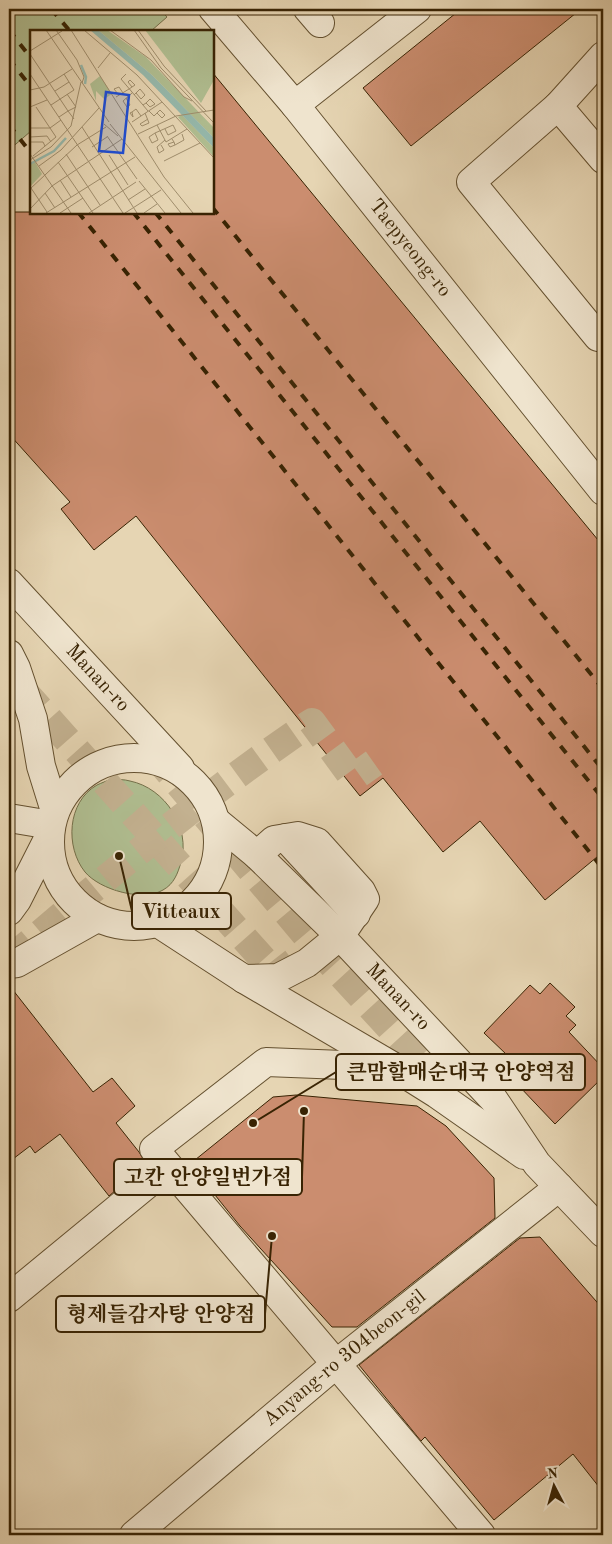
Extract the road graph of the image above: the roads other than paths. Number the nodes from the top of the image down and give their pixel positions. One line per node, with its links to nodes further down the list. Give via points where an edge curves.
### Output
1 (213, 9): 4 (street, Taepyeong-ro)
2 (417, 9): 4 (street)
3 (603, 56): 5 (street)
4 (295, 105): 8 (street, Taepyeong-ro)
5 (558, 106): 6 (street); 7 (street, via 471,182 598,337)
6 (603, 160)
7 (603, 332)
8 (603, 490)
9 (9, 583): 11 (street, Manan-ro)
10 (9, 654): 14 (street, via 33,719)
11 (186, 775): 13 (street, via 200,788); 14 (street, via 158,760 127,757 97,766 72,784)
12 (9, 818): 14 (street)
13 (217, 822): 15 (street, Manan-ro); 18 (street, via 218,854 208,884 187,909)
14 (52, 824): 16 (street); 17 (street, via 54,870 70,898)
15 (257, 855): 19 (street, Manan-ro); 19 (street, via 274,840 298,836 317,842 365,899)
16 (9, 911)
17 (97, 918): 18 (street, via 116,925); 20 (street, via 17,963)
18 (158, 923): 21 (street)
19 (340, 936): 21 (street, via 307,964 278,978); 24 (street, Manan-ro, via 494,1100)
20 (9, 964)
21 (244, 979): 22 (street)
22 (394, 1067): 23 (street, via 266,1062); 24 (street)
23 (161, 1158): 27 (street); 28 (street)
24 (536, 1164): 25 (street, Manan-ro)
25 (559, 1187): 26 (street, Manan-ro); 28 (street, Anyang-ro 304beon-gil)
26 (603, 1233)
27 (9, 1298)
28 (336, 1364): 29 (street, Anyang-ro 304beon-gil); 30 (street)
29 (134, 1535)
30 (481, 1535)

